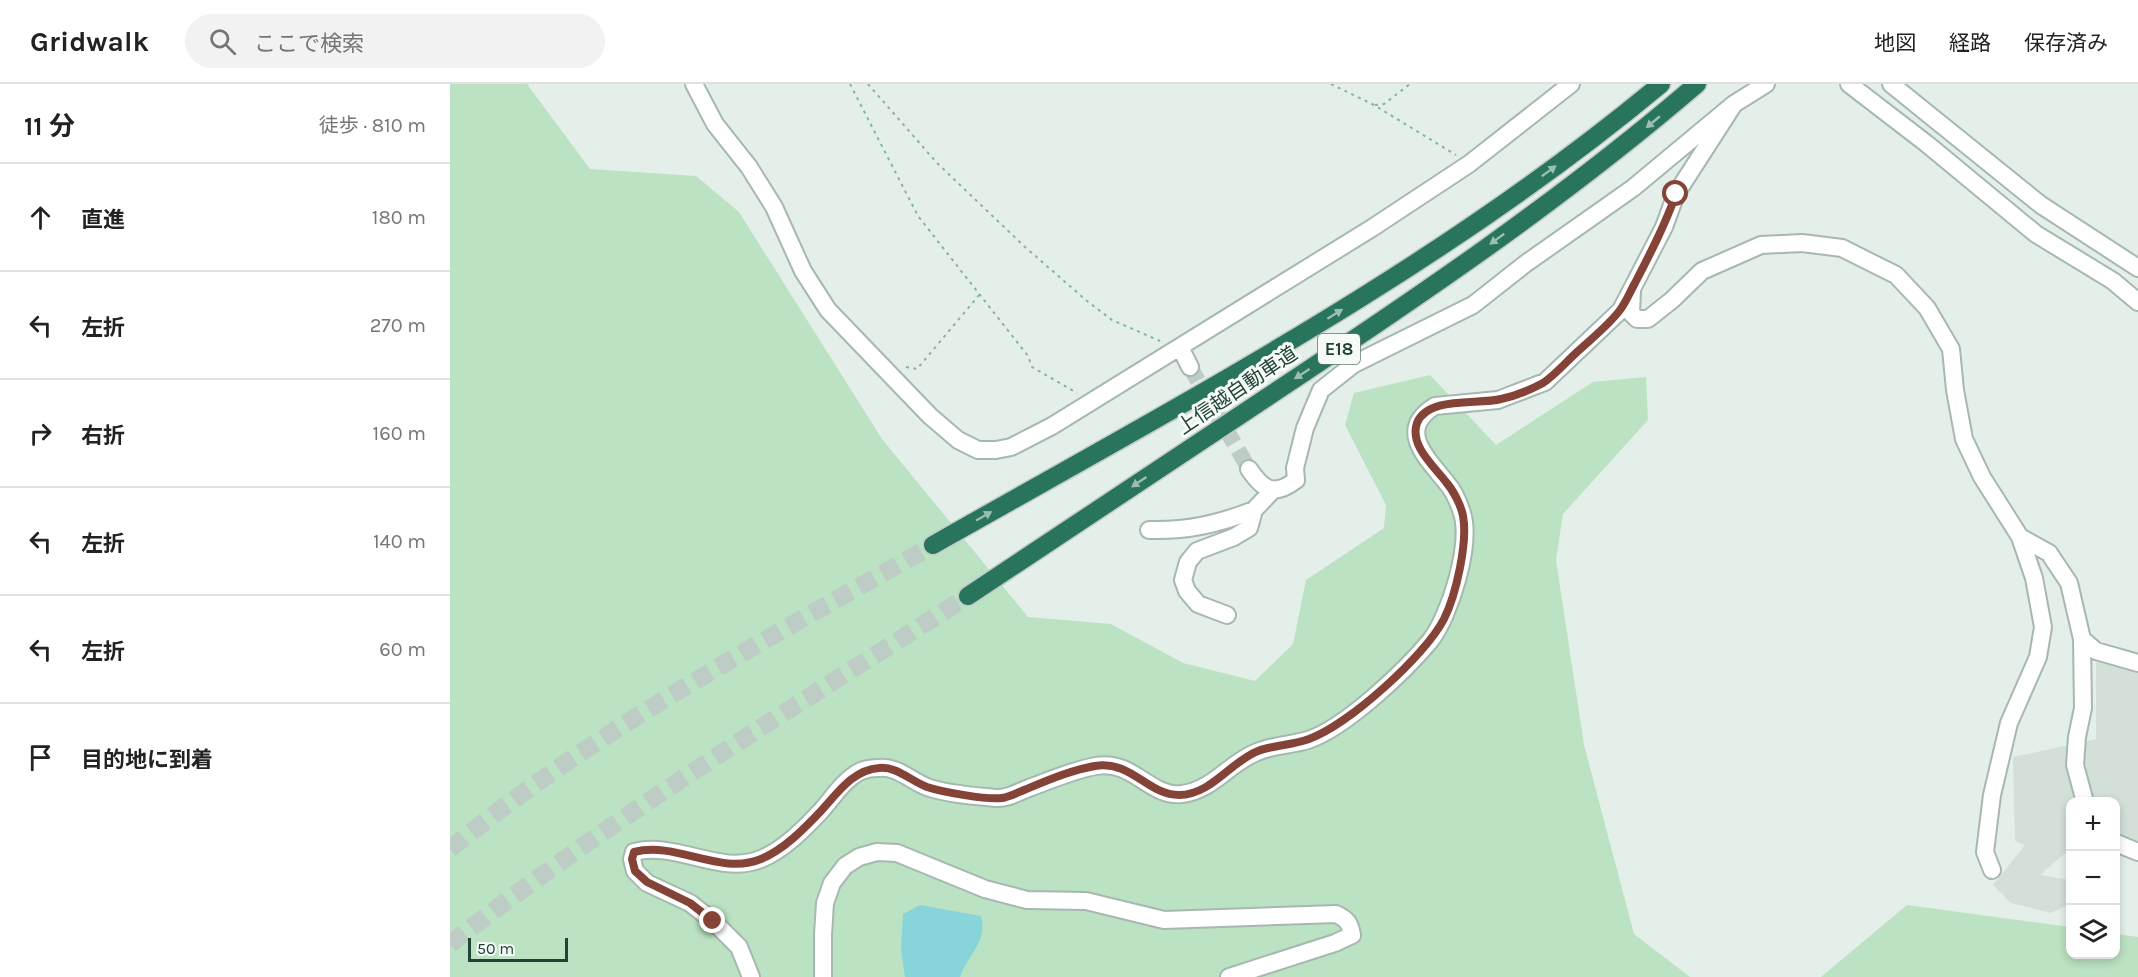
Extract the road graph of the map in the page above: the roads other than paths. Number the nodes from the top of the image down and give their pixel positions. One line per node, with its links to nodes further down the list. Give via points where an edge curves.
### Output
1 (694, 84): 12 (street, via 715,124 774,207 803,271 828,310 958,440 978,450 1011,447 1052,426)
2 (1571, 84): 12 (street, via 1469,164)
3 (1661, 84): 19 (highway, 上信越自動車道 / E18, one-way to 3, via 1230,378 1369,294 1567,158)
4 (1697, 84): 20 (highway, 上信越自動車道 / E18, one-way to 20, via 1587,173 1426,290)
5 (1766, 84): 8 (street)
6 (1849, 84): 11 (street, via 2036,234 2113,280)
7 (1891, 84): 9 (street, via 2041,205)
8 (1734, 105): 10 (street, via 1676,194); 15 (street, via 1633,188 1473,305 1354,364 1321,390 1305,428 1295,468 1296,480 1286,488)
9 (2138, 268)
10 (1633, 287): 18 (street, via 1631,313 1637,319 1648,319 1702,271 1761,245 1802,243 1842,248 1896,275 1927,308 1951,349 1964,439 1982,477); 28 (street, via 1621,310 1545,382 1498,400 1435,406 1417,424 1416,437 1426,459 1449,485 1463,514 1464,540 1454,594 1431,640 1350,717 1310,739 1258,751 1207,787 1179,795 1156,789 1119,766 1077,770 1003,798 927,787 883,767 861,771 793,838 759,860 735,864 665,849 634,852 635,871 713,921 739,947)
11 (2138, 302)
12 (1180, 346): 13 (street)
13 (1190, 367)
14 (1249, 469): 15 (street, via 1259,484)
15 (1273, 490): 16 (street)
16 (1254, 510): 17 (street, via 1225,521 1176,531); 21 (street, via 1249,528 1197,551 1188,562 1183,580 1198,604)
17 (1149, 530)
18 (2020, 537): 22 (street, via 2049,553 2069,582); 27 (street, via 2034,578 2043,627 2038,657 2009,723 1992,795 1985,852)
19 (933, 545)
20 (968, 596)
21 (1227, 615)
22 (2082, 639): 23 (street, via 2096,651); 24 (street, via 2083,708 2076,765)
23 (2138, 663)
24 (2084, 797)
25 (2120, 845): 26 (street)
26 (2138, 852)
27 (1992, 870)
28 (751, 977)
29 (823, 977): 30 (street, via 825,903 832,882 845,866 877,852 897,853 985,889 1027,900 1086,901 1164,920 1336,914 1350,925 1352,935 1335,943)
30 (1229, 977)

